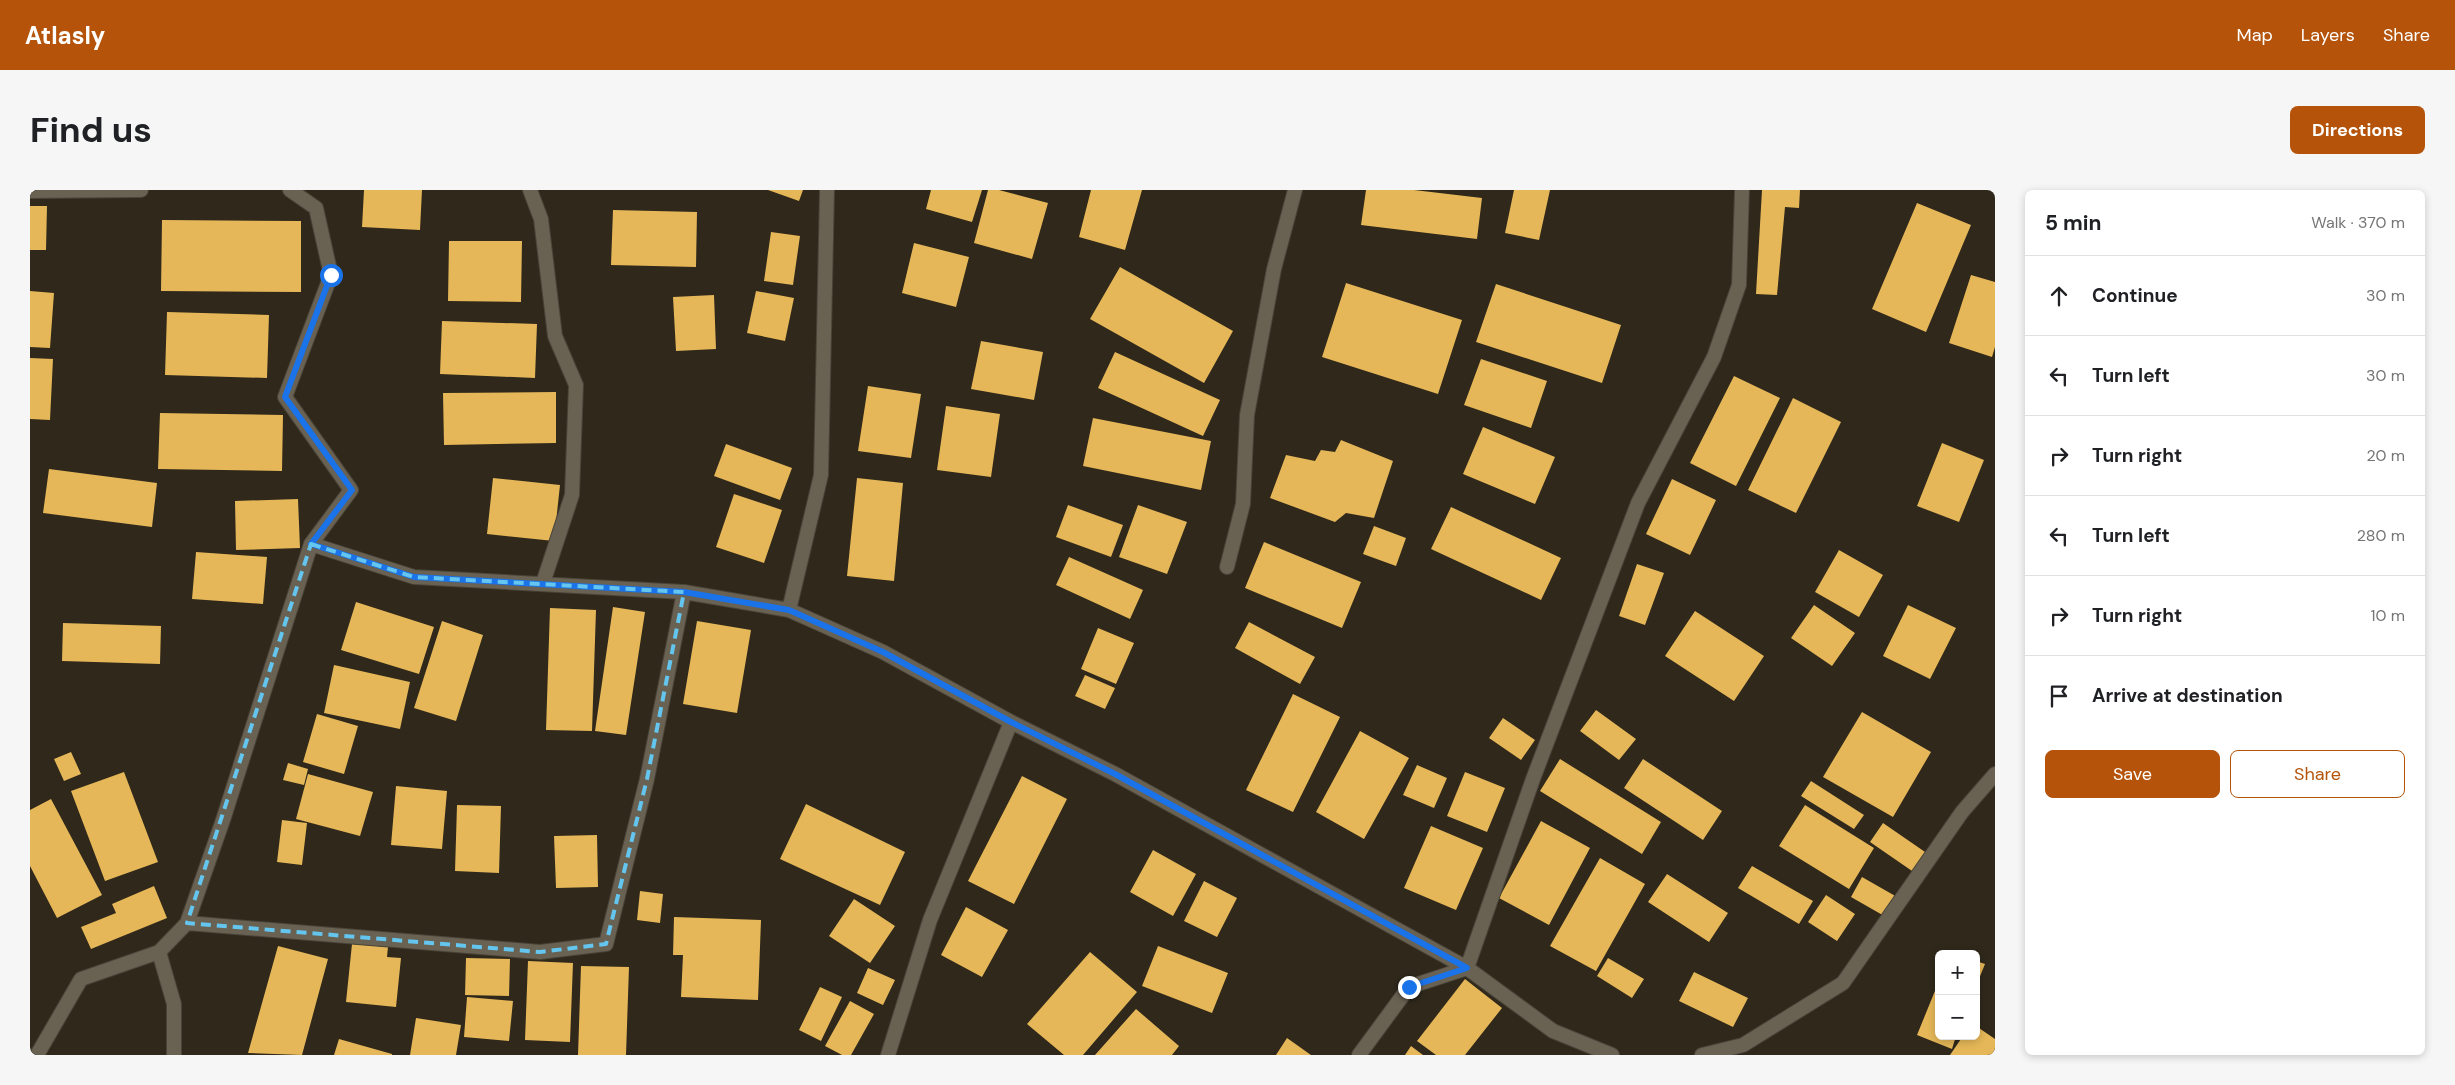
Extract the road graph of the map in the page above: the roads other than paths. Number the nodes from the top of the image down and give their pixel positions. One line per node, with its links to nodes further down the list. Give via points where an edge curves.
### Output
1 (141, 190): 8 (street)
2 (290, 190): 9 (street, via 316,208 331,275 285,397 352,490)
3 (530, 190): 11 (street, via 541,219 555,336 576,385 572,495)
4 (827, 190): 13 (street, via 821,475)
5 (1295, 190): 10 (street, via 1274,269 1247,415 1243,504)
6 (1742, 190): 18 (street, via 1739,285 1714,356 1638,503 1533,779)
7 (30, 191): 8 (street)
8 (117, 191)
9 (311, 544): 11 (street, via 414,577); 16 (street, via 224,820)
10 (1227, 567)
11 (543, 584): 12 (street)
12 (684, 592): 13 (street); 16 (street, via 646,779 606,944 540,952)
13 (789, 610): 14 (street, via 883,652)
14 (1011, 722): 18 (street, via 1123,779); 21 (street, via 930,920)
15 (1995, 774): 24 (street, via 1962,812 1843,983 1743,1045)
16 (187, 923): 17 (street)
17 (159, 952): 19 (street, via 81,979); 20 (street, via 174,1004)
18 (1467, 968): 22 (street, via 1409,987); 23 (street, via 1553,1031)
19 (37, 1055)
20 (174, 1055)
21 (888, 1055)
22 (1359, 1055)
23 (1612, 1055)
24 (1702, 1055)

